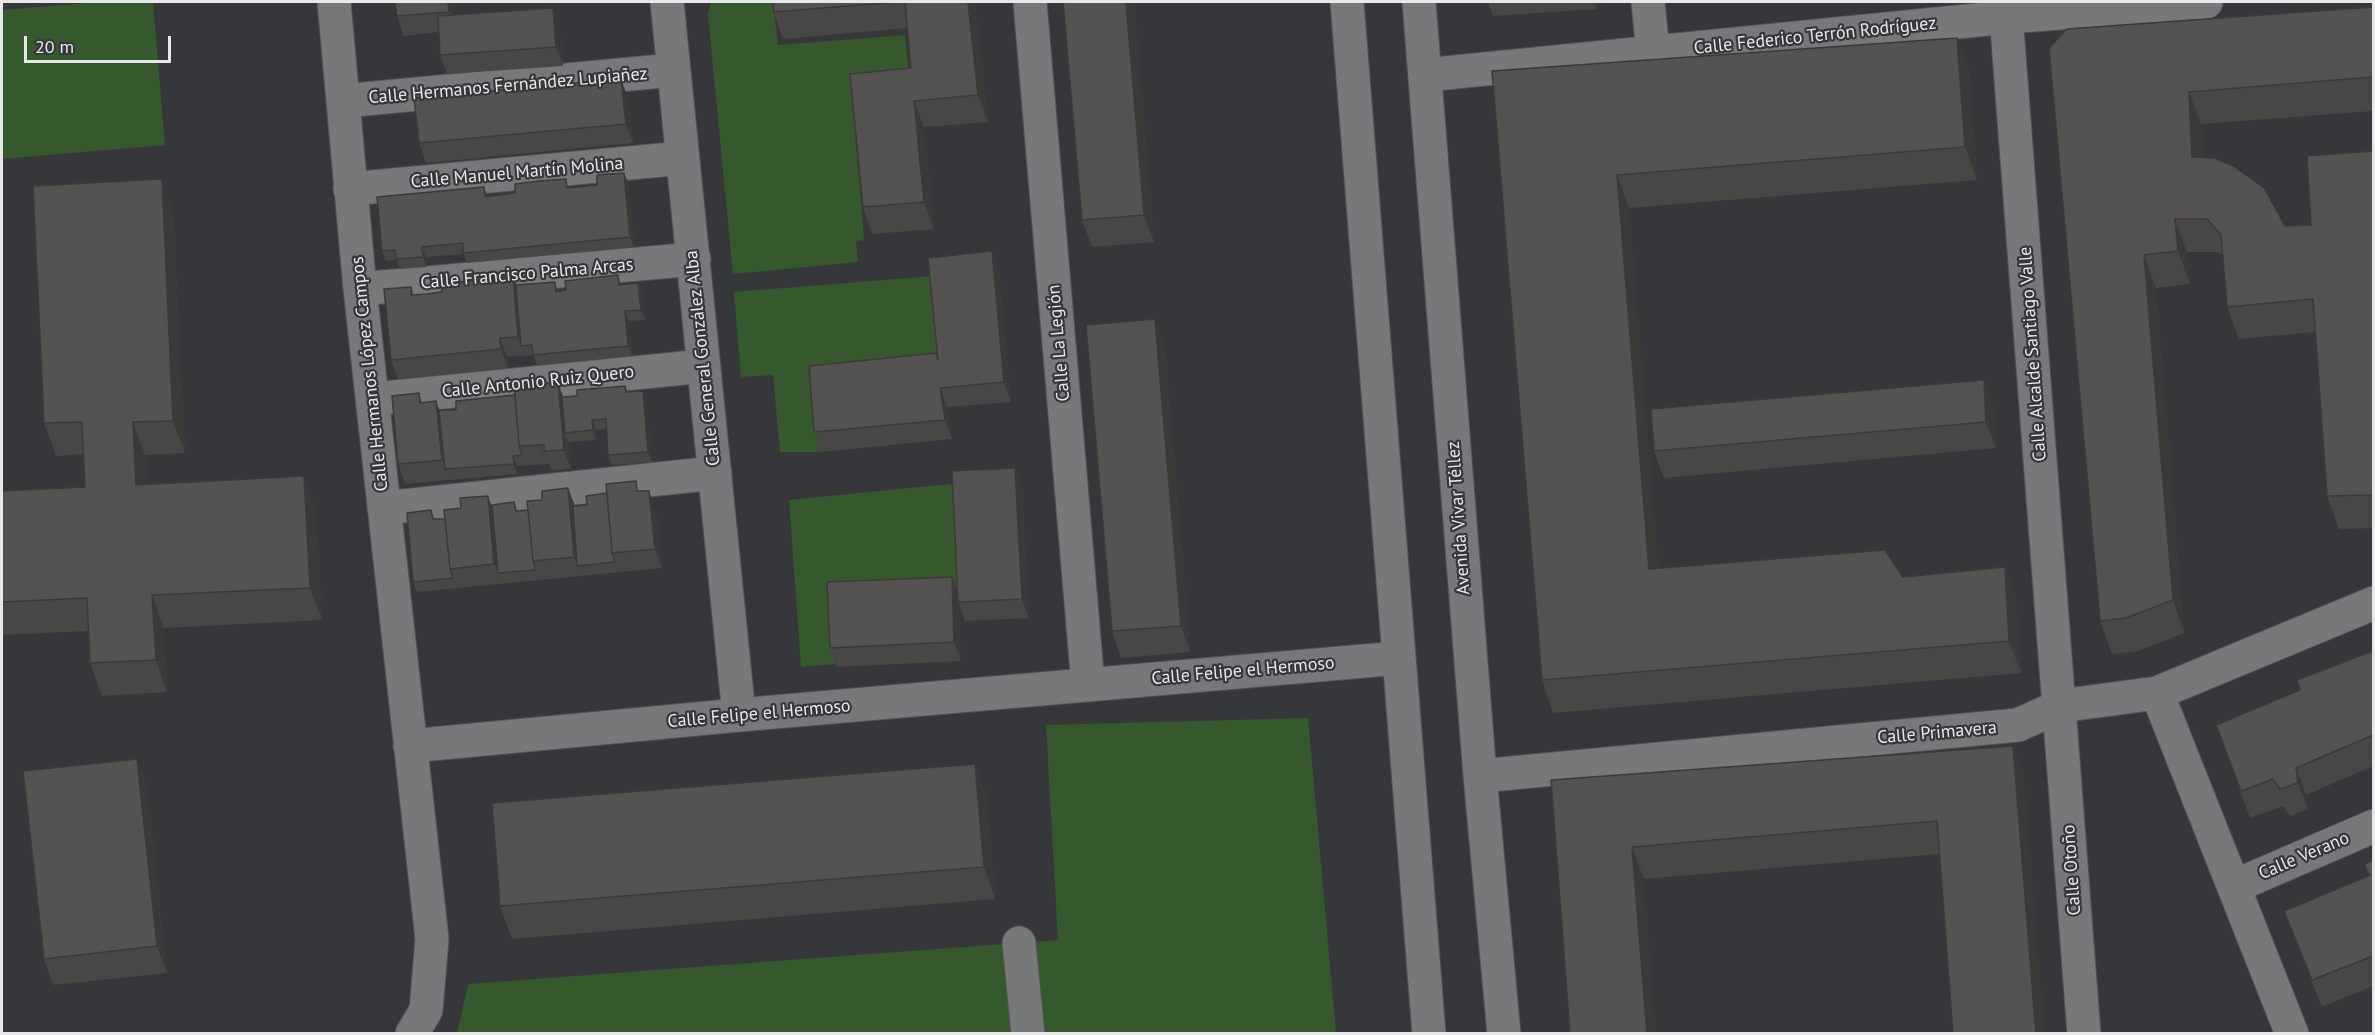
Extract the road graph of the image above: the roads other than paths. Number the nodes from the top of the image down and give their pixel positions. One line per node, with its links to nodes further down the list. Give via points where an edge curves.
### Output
1 (334, 2): 12 (street, Calle Hermanos López Campos)
2 (667, 2): 10 (street, Calle General González Alba)
3 (1030, 2): 23 (street, Calle La Legión)
4 (1347, 2): 22 (street)
5 (1419, 2): 11 (street, Avenida Vivar Téllez)
6 (1648, 2): 9 (street)
7 (2206, 2): 8 (street, Calle Federico Terrón Rodríguez)
8 (2006, 9): 9 (street, Calle Federico Terrón Rodríguez); 25 (street, Calle Alcalde Santiago Valle)
9 (1653, 52): 11 (street, Calle Federico Terrón Rodríguez)
10 (673, 70): 12 (street, Calle Hermanos Fernández Lupiañez); 13 (street, Calle General González Alba)
11 (1425, 75): 28 (street, Avenida Vivar Téllez)
12 (343, 101): 14 (street, Calle Hermanos López Campos)
13 (683, 158): 14 (street, Calle Manuel Martín Molina); 15 (street, Calle General González Alba)
14 (350, 189): 16 (street, Calle Hermanos López Campos)
15 (694, 259): 16 (street, Calle Francisco Palma Arcas); 17 (street, Calle General González Alba)
16 (360, 289): 18 (street, Calle Hermanos López Campos)
17 (704, 366): 18 (street, Calle Antonio Ruiz Quero); 19 (street, Calle General González Alba)
18 (372, 399): 20 (street, Calle Hermanos López Campos)
19 (715, 473): 20 (street); 26 (street, Calle General González Alba)
20 (384, 508): 27 (street, Calle Hermanos López Campos)
21 (2373, 603): 24 (street, Calle Primavera)
22 (1399, 658): 23 (street, Calle Felipe el Hermoso); 34 (street)
23 (1088, 685): 26 (street, Calle Felipe el Hermoso)
24 (2157, 693): 25 (street, Calle Primavera); 30 (street)
25 (2060, 706): 28 (street, Calle Primavera, via 2018,725); 36 (street, Calle Otoño)
26 (739, 715): 27 (street, Calle Felipe el Hermoso)
27 (410, 746): 32 (street, via 432,939 426,1010)
28 (1480, 776): 35 (street, Avenida Vivar Téllez)
29 (2373, 826): 30 (street, Calle Verano)
30 (2235, 886): 37 (street)
31 (1019, 943): 33 (street)
32 (412, 1034)
33 (1028, 1034)
34 (1429, 1034)
35 (1504, 1034)
36 (2084, 1034)
37 (2292, 1034)

